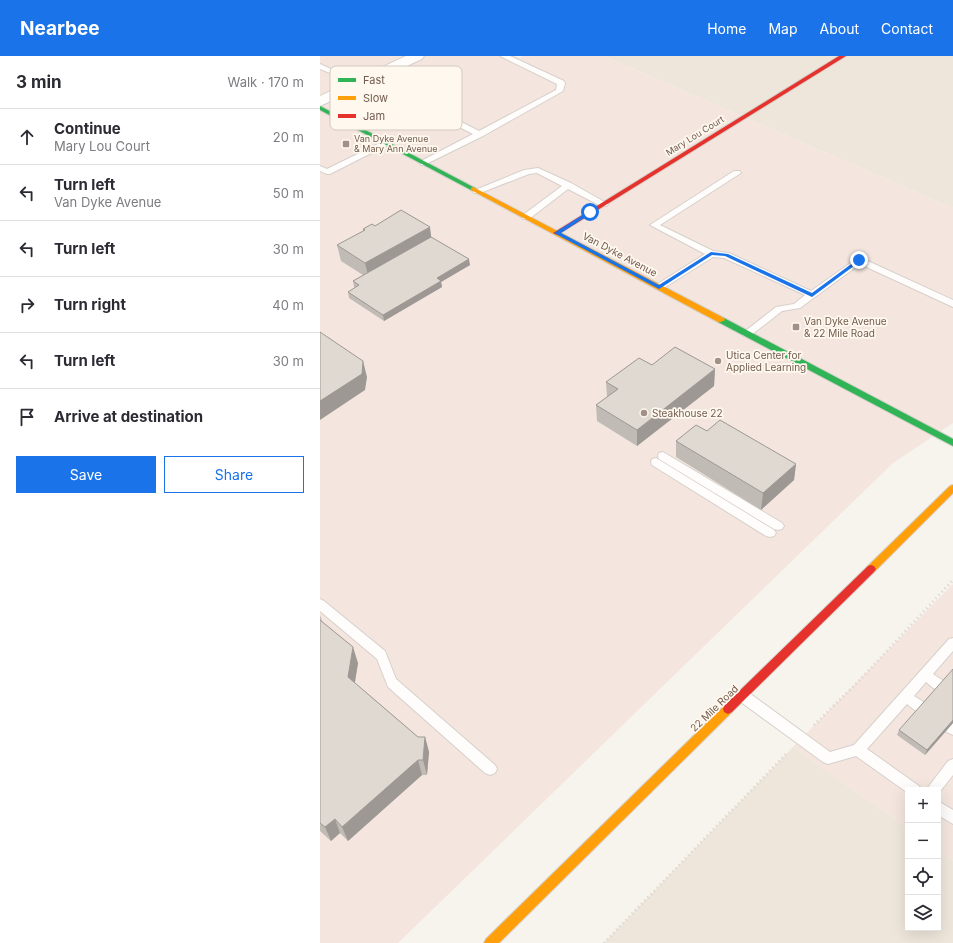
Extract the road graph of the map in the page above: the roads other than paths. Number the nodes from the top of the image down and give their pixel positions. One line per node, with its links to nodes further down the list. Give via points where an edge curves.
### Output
1 (417, 56): 5 (street)
2 (504, 56): 13 (lane, via 561,83 559,91)
3 (843, 56): 20 (street, Mary Lou Court)
4 (320, 66): 6 (lane)
5 (397, 66)
6 (330, 71)
7 (330, 97): 8 (street)
8 (320, 102)
9 (320, 108): 10 (street, Van Dyke Avenue)
10 (330, 113)
11 (462, 125): 13 (lane)
12 (362, 130): 14 (street, Van Dyke Avenue)
13 (480, 134): 15 (lane)
14 (387, 143): 15 (street, Van Dyke Avenue); 16 (lane, via 327,172)
15 (424, 163): 19 (street, Van Dyke Avenue)
16 (320, 168)
17 (737, 173): 23 (lane, via 654,225)
18 (568, 185): 19 (lane, via 538,170); 20 (lane); 21 (lane)
19 (477, 191): 21 (street, Van Dyke Avenue)
20 (604, 204): 22 (street, Mary Lou Court)
21 (526, 217): 22 (street, Van Dyke Avenue)
22 (557, 233): 24 (street, Van Dyke Avenue)
23 (711, 254): 24 (lane); 25 (lane, via 726,255)
24 (659, 288): 27 (street, Van Dyke Avenue)
25 (812, 295): 26 (lane, via 859,260); 27 (lane, via 797,306 779,309)
26 (953, 304)
27 (746, 334): 28 (street, Van Dyke Avenue)
28 (953, 443)
29 (660, 459): 31 (lane)
30 (953, 488): 37 (street, 22 Mile Road)
31 (774, 530)
32 (320, 604): 42 (lane, via 381,655 392,683)
33 (953, 643): 34 (lane)
34 (948, 656): 35 (lane)
35 (925, 675): 36 (lane); 38 (lane)
36 (941, 686)
37 (743, 696): 40 (lane, via 828,758); 47 (street, 22 Mile Road)
38 (906, 697): 39 (lane); 40 (lane)
39 (922, 708)
40 (858, 750): 43 (lane)
41 (953, 765): 44 (lane)
42 (490, 769)
43 (910, 787)
44 (935, 787)
45 (941, 809): 46 (lane)
46 (953, 818)
47 (490, 943)

